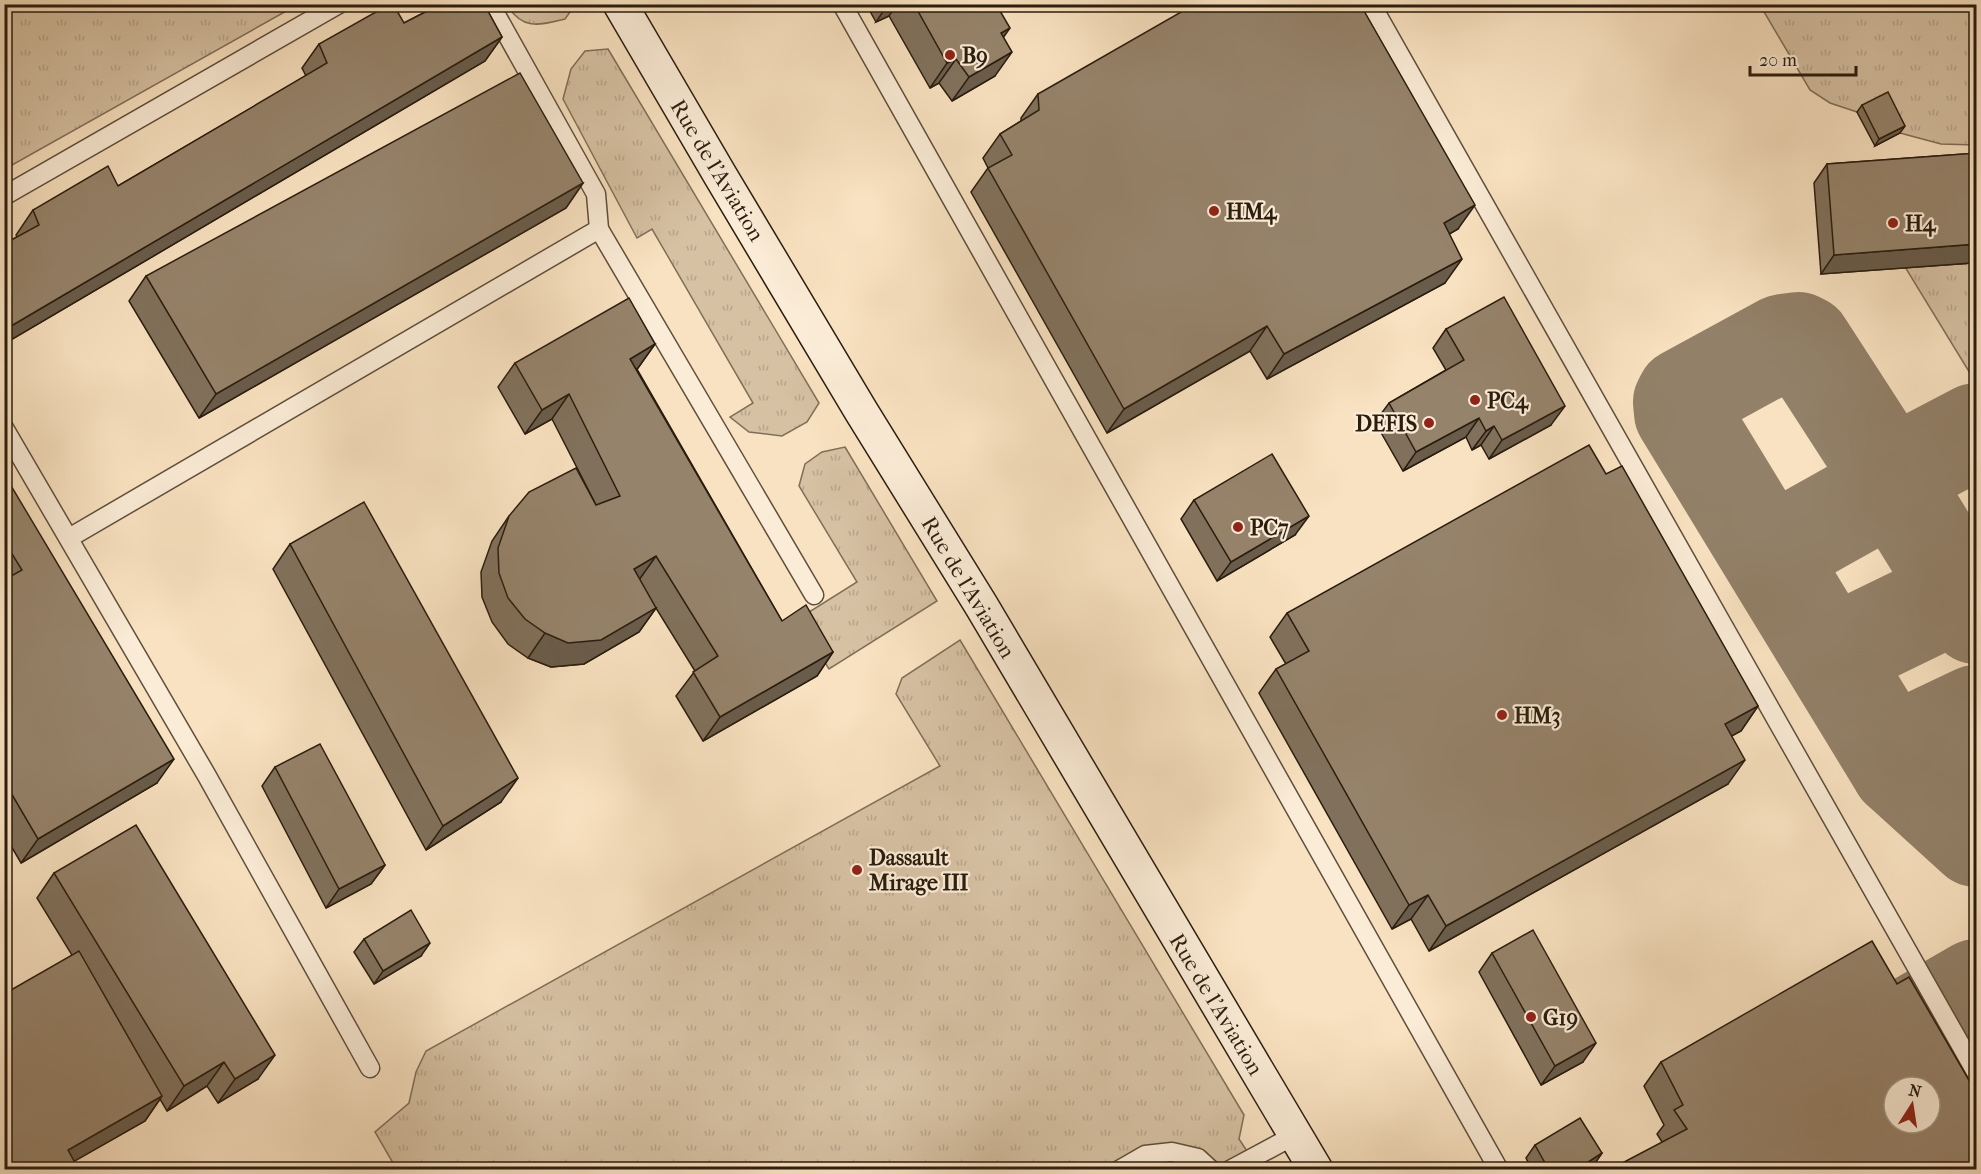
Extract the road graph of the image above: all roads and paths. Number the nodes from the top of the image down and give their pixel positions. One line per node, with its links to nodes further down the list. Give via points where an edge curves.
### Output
1 (339, 4): 6 (lane)
2 (490, 4): 7 (lane, via 596,194)
3 (620, 4): 13 (street, Rue de l'Aviation)
4 (842, 4): 18 (lane)
5 (1371, 4): 12 (lane)
6 (4, 196)
7 (600, 229): 9 (lane); 10 (lane)
8 (4, 428): 9 (lane)
9 (69, 538): 11 (lane)
10 (814, 595)
11 (370, 1068)
12 (1977, 1072)
13 (1295, 1135): 16 (lane); 17 (street, Rue de l'Aviation)
14 (1119, 1170): 15 (lane, via 1145,1155 1172,1152 1198,1158)
15 (1211, 1170)
16 (1230, 1170)
17 (1316, 1170)
18 (1499, 1170)

